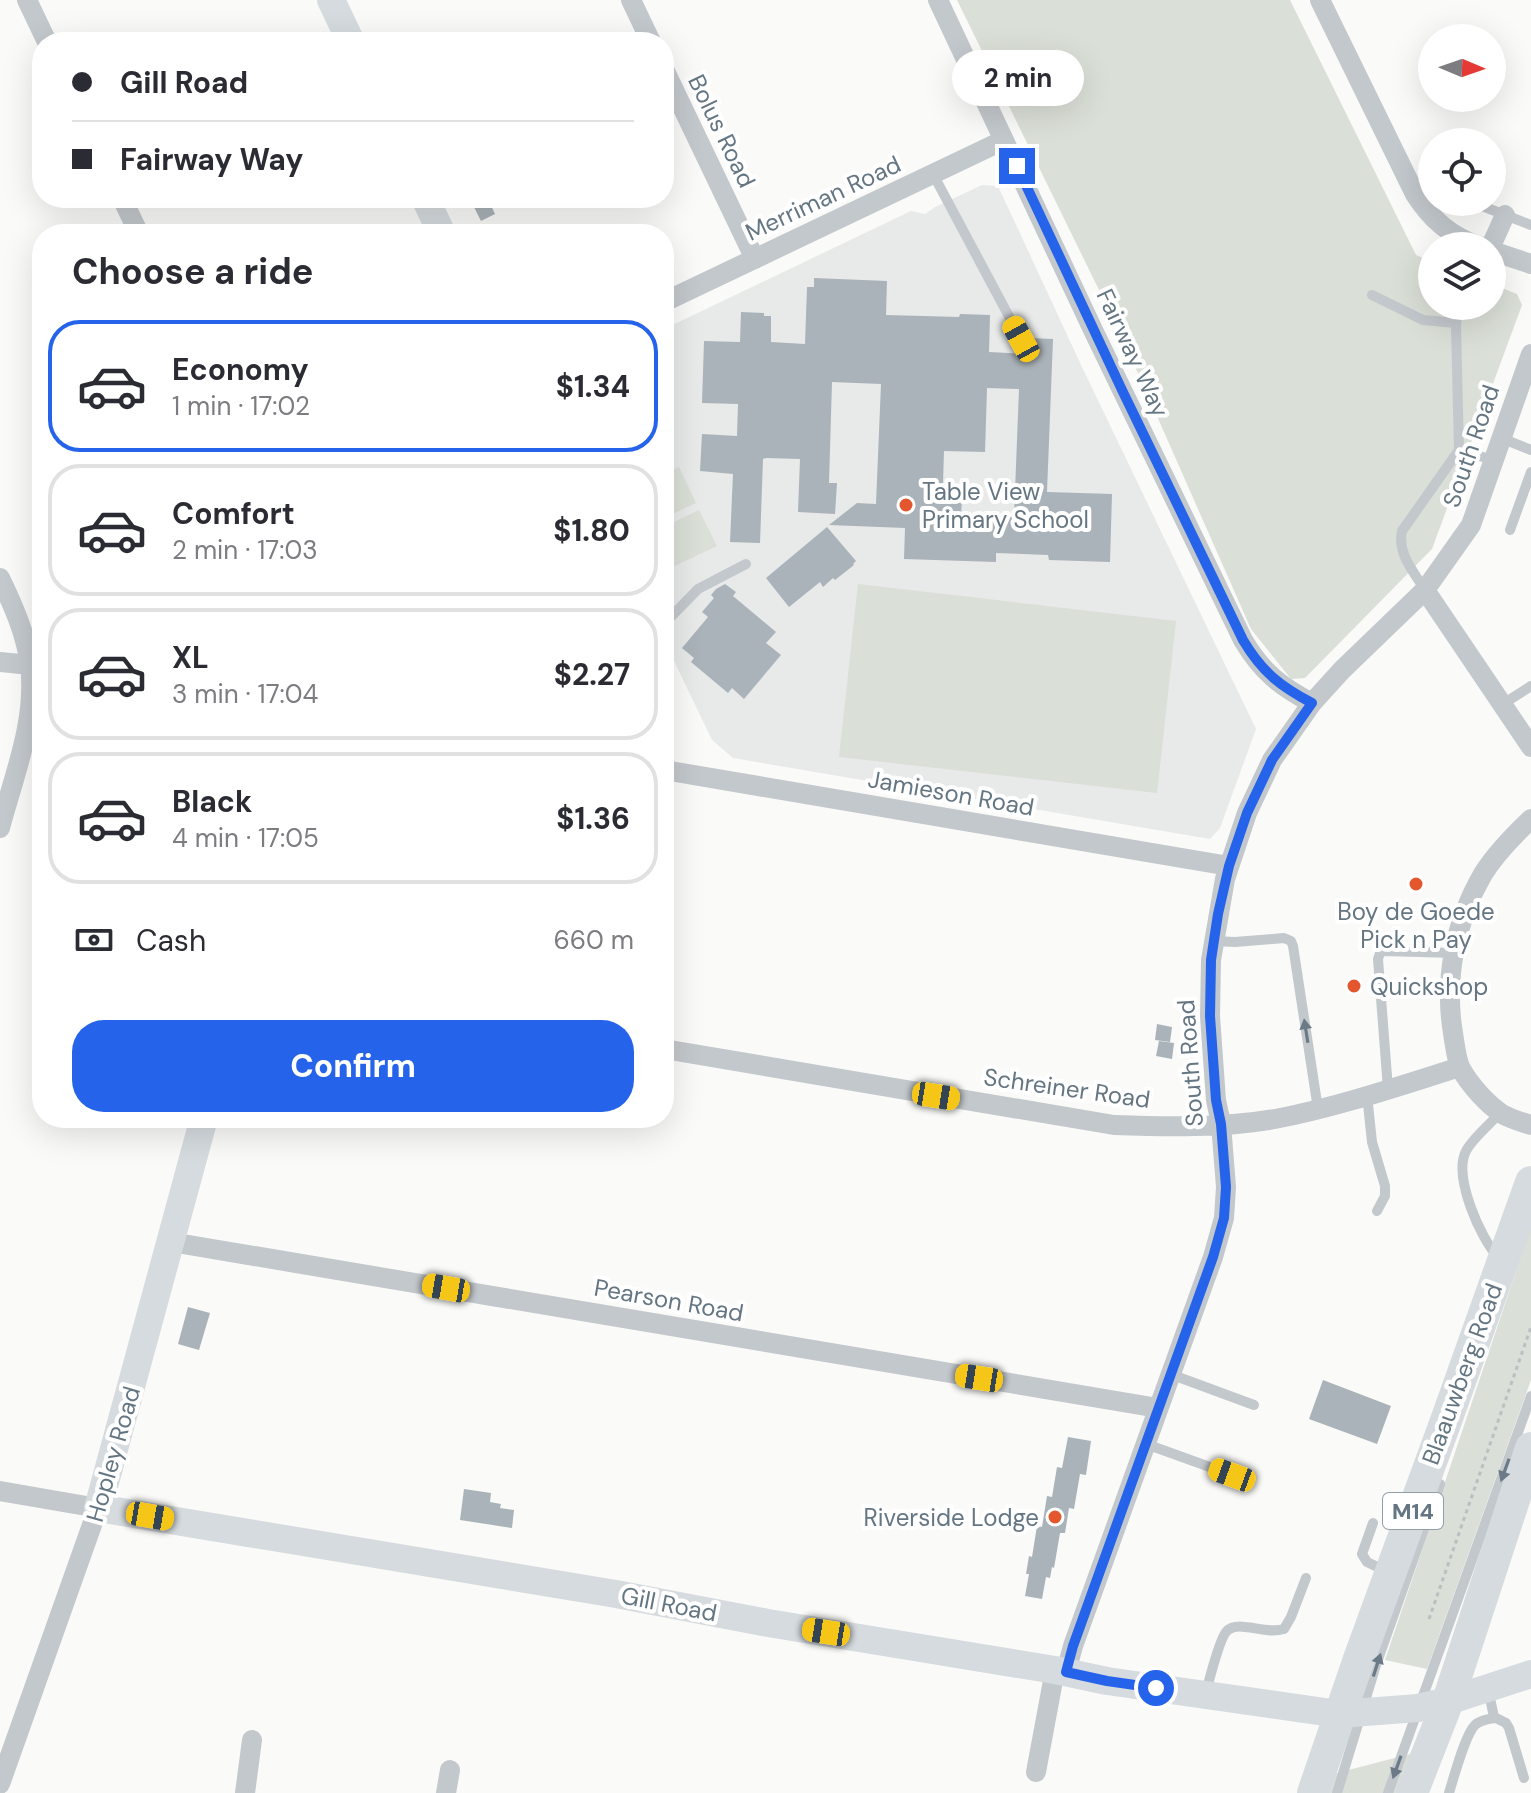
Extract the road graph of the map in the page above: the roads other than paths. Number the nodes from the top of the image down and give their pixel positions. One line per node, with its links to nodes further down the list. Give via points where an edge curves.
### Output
1 (27, 0): 6 (street)
2 (331, 0): 7 (street)
3 (631, 0): 8 (street)
4 (938, 0): 10 (street, Fairway Way)
5 (1320, 0): 14 (street, via 1421,203)
6 (42, 32)
7 (346, 32)
8 (646, 32)
9 (674, 90): 16 (street, Bolus Road)
10 (1004, 140): 11 (street, Merriman Road); 39 (street, Fairway Way, via 1243,640 1272,678)
11 (933, 174): 16 (street, Merriman Road); 22 (lane)
12 (1506, 215): 13 (lane)
13 (1531, 225)
14 (1449, 232)
15 (1506, 254): 17 (street)
16 (755, 259): 19 (street, Merriman Road)
17 (1531, 264)
18 (1372, 295): 21 (lane, via 1423,320)
19 (674, 297)
20 (1456, 320): 21 (lane)
21 (1456, 323): 25 (lane)
22 (1021, 339)
23 (1531, 354): 24 (street, South Road)
24 (1501, 438): 26 (lane); 27 (street, South Road)
25 (1459, 450): 27 (lane); 32 (lane, via 1402,531 1403,554)
26 (1531, 450)
27 (1493, 460): 32 (street, South Road, via 1471,525)
28 (1530, 477): 29 (lane)
29 (1510, 530)
30 (746, 564): 33 (lane, via 698,589)
31 (0, 578): 34 (street)
32 (1425, 590): 39 (street, South Road); 40 (street)
33 (674, 614)
34 (32, 655)
35 (0, 662): 36 (street)
36 (32, 665)
37 (1531, 686): 40 (lane)
38 (32, 687): 44 (street, via 27,729)
39 (1312, 703): 45 (street, South Road, via 1272,760)
40 (1503, 704): 41 (street)
41 (1531, 747)
42 (674, 772): 45 (street, Jamieson Road)
43 (1531, 819): 47 (street, via 1483,874 1461,922)
44 (0, 828)
45 (1229, 866): 46 (street, South Road)
46 (1214, 941): 52 (lane, one-way to 46, via 1291,941); 54 (street, South Road, via 1210,1016)
47 (1454, 953): 49 (street, via 1450,1017); 50 (lane, via 1380,953)
48 (674, 1051): 54 (street, Schreiner Road, via 1114,1125)
49 (1460, 1067): 50 (street, Schreiner Road); 53 (street)
50 (1388, 1089): 51 (street, Schreiner Road)
51 (1367, 1095): 52 (street, Schreiner Road); 58 (lane, via 1370,1133 1385,1186)
52 (1318, 1109): 54 (street, Schreiner Road)
53 (1500, 1113): 55 (street); 60 (lane, via 1467,1150 1463,1172 1468,1202 1487,1245)
54 (1221, 1124): 61 (street, South Road, via 1224,1218)
55 (1531, 1125)
56 (201, 1128): 59 (street, Hopley Road)
57 (1531, 1182): 60 (main road, Blaauwberg Road / M14)
58 (1377, 1211)
59 (171, 1242): 64 (street, Pearson Road); 70 (street, Hopley Road)
60 (1502, 1262): 72 (main road, Blaauwberg Road / M14)
61 (1170, 1374): 63 (lane); 64 (street, South Road)
62 (1531, 1396): 78 (lane, one-way to 78, via 1449,1627)
63 (1254, 1405)
64 (1158, 1408): 65 (street, South Road)
65 (1146, 1444): 68 (lane); 74 (street, South Road)
66 (1531, 1448): 78 (main road)
67 (1443, 1474): 79 (lane, one-way to 67, via 1376,1665)
68 (1232, 1475)
69 (0, 1491): 70 (street, Gill Road)
70 (98, 1508): 74 (street, Gill Road); 85 (street, Hopley Road)
71 (1373, 1523): 72 (lane, via 1362,1554)
72 (1390, 1573): 79 (main road, Blaauwberg Road / M14)
73 (1306, 1578): 77 (lane, via 1284,1629 1240,1626 1226,1632)
74 (1060, 1671): 77 (street, Gill Road); 83 (street, South Road)
75 (1531, 1674): 76 (street, Gill Road)
76 (1488, 1687): 78 (street, Gill Road); 80 (lane)
77 (1205, 1695): 79 (street, Gill Road)
78 (1433, 1704): 79 (street, Gill Road); 90 (lane, one-way to 90); 91 (main road)
79 (1350, 1714): 88 (main road, Blaauwberg Road / M14); 89 (lane)
80 (1494, 1718): 84 (lane, via 1509,1728); 92 (lane, via 1474,1726)
81 (252, 1740): 86 (street)
82 (450, 1770): 87 (street)
83 (1036, 1772)
84 (1524, 1778)
85 (0, 1784)
86 (245, 1793)
87 (446, 1793)
88 (1313, 1793)
89 (1337, 1793)
90 (1388, 1793)
91 (1412, 1793)
92 (1449, 1793)

